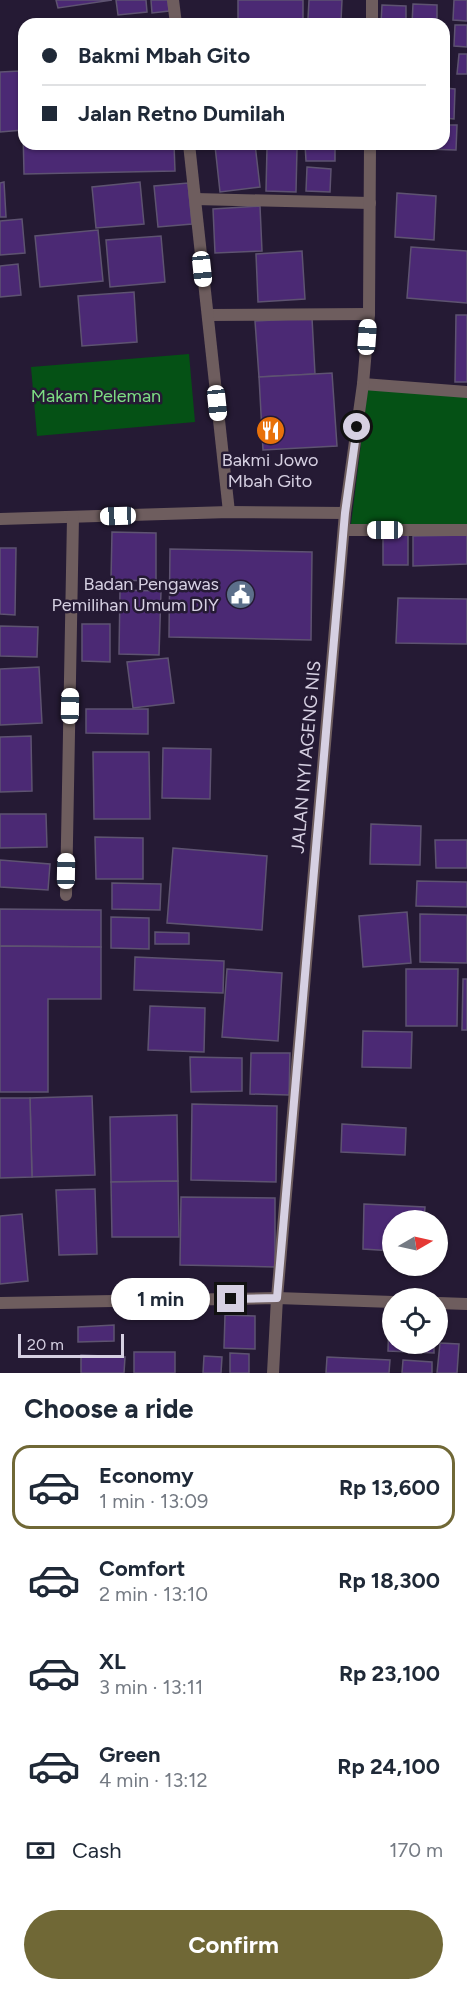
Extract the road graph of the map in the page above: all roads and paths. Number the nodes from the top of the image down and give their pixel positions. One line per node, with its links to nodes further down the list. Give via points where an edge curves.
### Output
1 (173, 0): 3 (street)
2 (372, 0): 4 (street)
3 (175, 18)
4 (372, 18)
5 (190, 150): 7 (street)
6 (370, 150): 8 (street, JALAN NYI AGENG NIS)
7 (195, 199): 8 (street); 10 (street)
8 (370, 203): 9 (street, JALAN NYI AGENG NIS)
9 (369, 314): 10 (street); 11 (street, JALAN NYI AGENG NIS)
10 (207, 315): 13 (street)
11 (363, 384): 12 (street); 14 (street, JALAN NYI AGENG NIS)
12 (467, 392)
13 (229, 512): 14 (street); 15 (street)
14 (345, 513): 17 (street, JALAN NYI AGENG NIS)
15 (73, 517): 16 (street); 19 (street)
16 (0, 519)
17 (344, 530): 18 (street); 20 (street, JALAN NYI AGENG NIS)
18 (467, 530)
19 (66, 895)
20 (277, 1298): 21 (street); 23 (street); 25 (street, JALAN NYI AGENG NIS)
21 (382, 1302)
22 (448, 1303): 24 (street)
23 (0, 1304)
24 (467, 1304)
25 (273, 1373)

